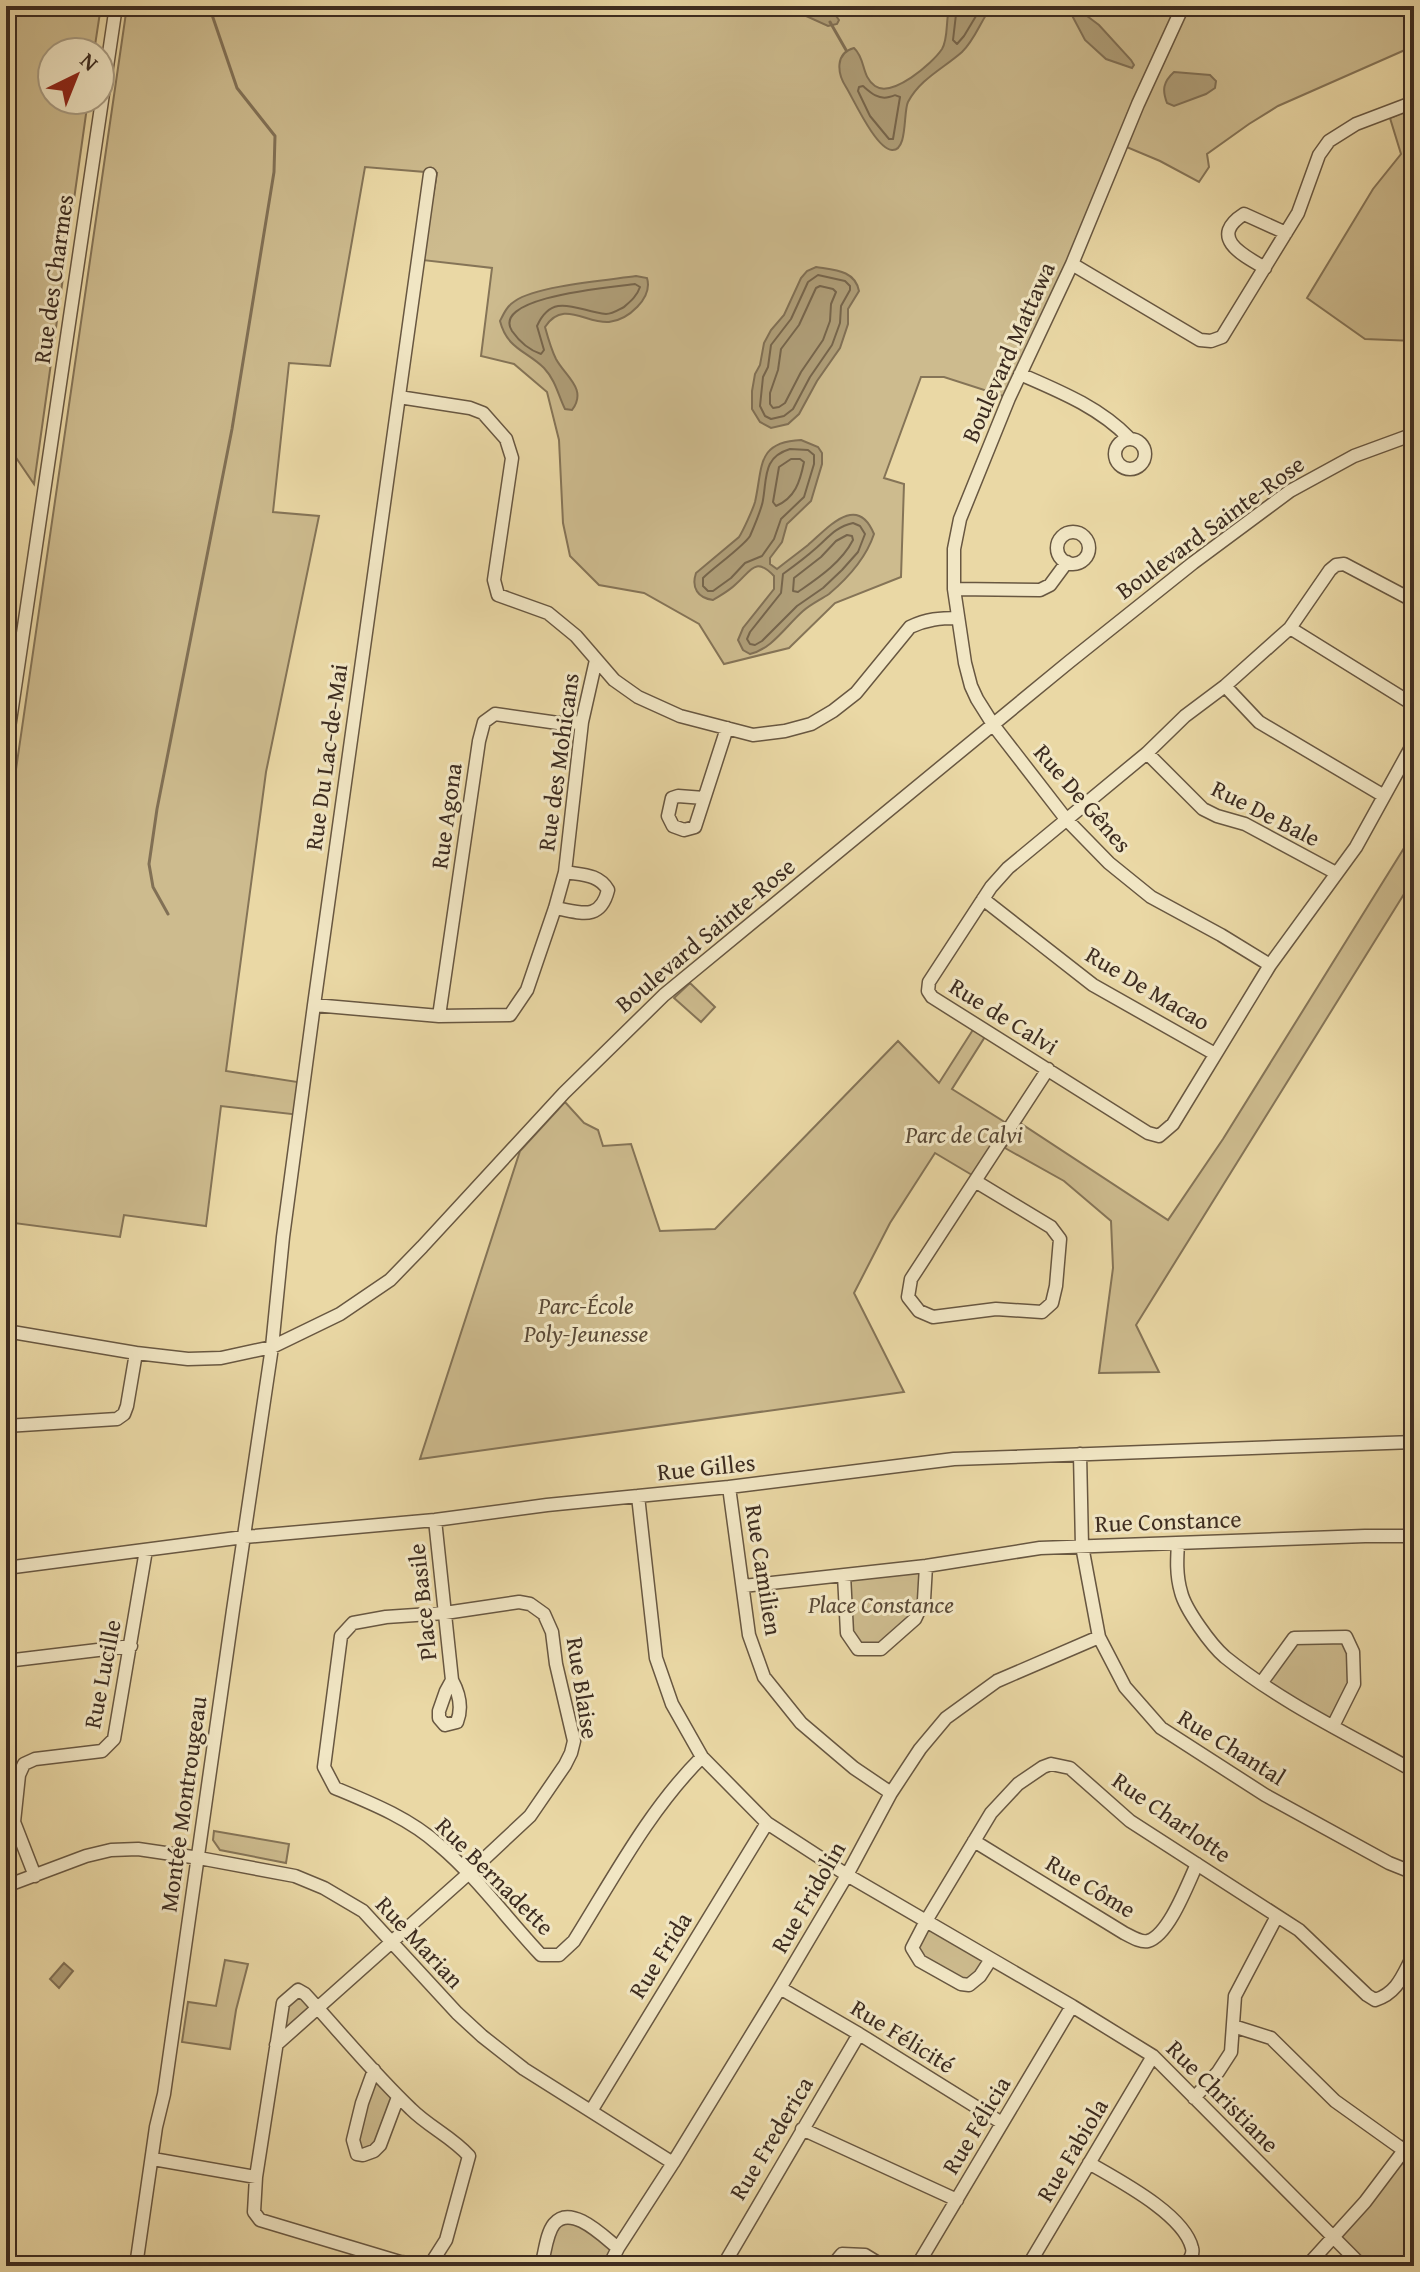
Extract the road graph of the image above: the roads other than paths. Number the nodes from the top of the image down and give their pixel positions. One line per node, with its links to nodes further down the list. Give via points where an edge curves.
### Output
1 (116, 6): 24 (street, Rue des Charmes)
2 (1183, 6): 6 (street, Boulevard Mattawa)
3 (1414, 102): 5 (street, via 1356,124 1329,141)
4 (430, 174): 9 (street, Rue Du Lac-de-Mai)
5 (1286, 233): 7 (street); 7 (street, via 1244,214 1231,223 1227,232 1239,253)
6 (1072, 264): 7 (street, via 1200,340 1211,341 1222,337); 8 (street, Boulevard Mattawa)
7 (1265, 268)
8 (1020, 374): 11 (street, via 1078,400); 13 (street, Boulevard Mattawa, via 960,519)
9 (399, 397): 17 (street, via 483,413 506,439 512,458 494,580 498,595 548,613); 34 (street, Rue Du Lac-de-Mai)
10 (1414, 434): 21 (street, Boulevard Sainte-Rose, via 1354,456 1290,491)
11 (1129, 438)
12 (1067, 562): 13 (street, via 1040,590)
13 (954, 589): 15 (street, Boulevard Mattawa)
14 (1414, 601): 16 (street, Rue de Calvi, via 1354,568 1336,565)
15 (958, 618): 21 (street, Boulevard Mattawa, via 971,686); 22 (street, via 910,627 856,693 811,724 753,735)
16 (1290, 628): 18 (street, Rue de Calvi); 19 (street)
17 (596, 660): 20 (street, Rue des Mohicans); 22 (street, via 638,697 680,716)
18 (1225, 686): 25 (street, Rue de Calvi); 26 (street, via 1259,722)
19 (1414, 705)
20 (582, 722): 29 (street, Rue des Mohicans); 35 (street, Rue Agona, via 495,714 484,722)
21 (994, 726): 28 (street, Rue De Gênes); 40 (street, Boulevard Sainte-Rose, via 664,995 564,1093 390,1280 340,1314)
22 (727, 728): 27 (street)
23 (1414, 742): 26 (street, Rue de Calvi)
24 (6, 748)
25 (1147, 753): 28 (street, Rue de Calvi); 30 (street, Rue De Bale, via 1203,809 1245,824)
26 (1384, 796): 30 (street, Rue de Calvi)
27 (704, 798)
28 (1066, 819): 31 (street, Rue de Calvi, via 1008,868); 33 (street, Rue De Gênes, via 1151,897)
29 (565, 872): 32 (street, Rue des Mohicans); 32 (street, Rue des Mohicans, via 604,882 606,898 589,914)
30 (1336, 873): 33 (street, Rue de Calvi)
31 (983, 899): 36 (street, Rue De Macao, via 1093,985); 37 (street, Rue de Calvi, via 928,991)
32 (555, 908): 35 (street, Rue des Mohicans, via 527,990 510,1015)
33 (1270, 965): 36 (street, Rue de Calvi)
34 (314, 1005): 35 (street, Rue des Mohicans); 40 (street, Rue Du Lac-de-Mai)
35 (439, 1016)
36 (1215, 1054): 37 (street, Rue de Calvi, via 1173,1124 1159,1136)
37 (1048, 1069): 38 (street)
38 (975, 1181): 38 (street, via 911,1279 908,1297 919,1311 933,1317 996,1309 1042,1312 1052,1303 1060,1239 1051,1227)
39 (6, 1331): 41 (street, Boulevard Sainte-Rose)
40 (272, 1347): 41 (street, Boulevard Sainte-Rose, via 221,1358); 49 (street, Montée Montrougeau)
41 (136, 1353): 42 (street, via 127,1406 117,1419)
42 (6, 1426)
43 (1414, 1442): 44 (street, Rue Gilles)
44 (1080, 1454): 45 (street, Rue Gilles, via 954,1459); 51 (street, Rue Chantal)
45 (729, 1487): 46 (street, Rue Gilles); 56 (street, Rue Camilien)
46 (638, 1496): 47 (street, Rue Gilles); 64 (street, Rue Christiane, via 656,1658 672,1704)
47 (435, 1520): 49 (street, Rue Gilles); 57 (street, Place Basile)
48 (1414, 1536): 50 (street, Rue Constance)
49 (244, 1537): 52 (street, Rue Gilles); 69 (street, Montée Montrougeau)
50 (1178, 1543): 51 (street, Rue Constance); 62 (street, via 1177,1570 1189,1612 1223,1655)
51 (1082, 1546): 53 (street, Rue Constance); 58 (street, Rue Chantal)
52 (146, 1550): 54 (street, Rue Gilles); 59 (street, Rue Lucille)
53 (926, 1566): 55 (street, Rue Constance); 55 (street, via 924,1600 915,1619 881,1649 858,1649 847,1633)
54 (6, 1568)
55 (844, 1575): 56 (street, Rue Constance)
56 (743, 1586): 66 (street, Rue Camilien, via 749,1635 764,1677 801,1723)
57 (445, 1613): 61 (street, Place Basile); 72 (street, Rue Blaise, via 519,1602 544,1614 574,1741 565,1765 530,1816); 72 (street, Rue Bernadette, via 353,1623 341,1636 324,1767 335,1788 418,1829)
58 (1099, 1637): 66 (street, Rue Fridolin, via 997,1681 946,1718); 71 (street, Rue Chantal, via 1125,1687 1161,1728 1265,1795)
59 (131, 1646): 60 (street); 74 (street, Rue Lucille, via 111,1745 102,1751 35,1759 24,1764 19,1775 14,1822)
60 (6, 1661)
61 (452, 1680)
62 (1262, 1682): 63 (street); 63 (street, via 1294,1638 1346,1637 1353,1652 1354,1684)
63 (1333, 1726): 65 (street)
64 (702, 1757): 67 (street, Rue Christiane); 72 (street, Rue Bernadette, via 656,1810 574,1941 559,1955 541,1955)
65 (1414, 1771)
66 (891, 1793): 73 (street, Rue Fridolin)
67 (767, 1823): 73 (street, Rue Christiane); 91 (street, Rue Frida)
68 (974, 1841): 70 (street, Rue Charlotte, via 1018,1784 1051,1764 1070,1768 1130,1821); 70 (street, Rue Côme, via 1124,1933 1148,1941 1172,1916); 77 (street, Rue Charlotte)
69 (199, 1858): 74 (street, Rue Marian, via 111,1850); 78 (street, Rue Marian, via 295,1876 324,1888 363,1911); 96 (street, Montée Montrougeau)
70 (1197, 1864): 76 (street, Rue Charlotte)
71 (1414, 1873)
72 (468, 1874): 78 (street, Rue Blaise)
73 (847, 1875): 77 (street, Rue Christiane); 81 (street, Rue Fridolin)
74 (35, 1876): 75 (street, Rue Marian)
75 (6, 1886)
76 (1277, 1916): 79 (street, Rue Charlotte, via 1375,2000 1388,1996); 84 (street, via 1235,1996)
77 (926, 1921): 80 (street, Rue Christiane); 80 (street, via 912,1948 920,1961 969,1985)
78 (392, 1941): 83 (street, Rue Blaise); 91 (street, Rue Marian, via 482,2036)
79 (1414, 1954)
80 (991, 1959): 82 (street, Rue Christiane)
81 (780, 1988): 85 (street, Rue Félicité); 97 (street, Rue Fridolin)
82 (1072, 2006): 87 (street, Rue Christiane); 92 (street, Rue Félicia)
83 (318, 2007): 86 (street, Rue Blaise); 86 (street, via 298,1990 283,2003); 88 (street)
84 (1233, 2026): 90 (street, via 1231,2052); 95 (street, via 1271,2038 1335,2101)
85 (859, 2034): 92 (street, Rue Félicité); 93 (street, Rue Frederica)
86 (276, 2045): 99 (street)
87 (1153, 2056): 90 (street, Rue Christiane); 98 (street, Rue Fabiola)
88 (374, 2070): 89 (street); 89 (street, via 353,2140 357,2154 380,2145)
89 (398, 2097): 99 (street, via 469,2156 446,2240 432,2262 400,2262 260,2220 254,2212)
90 (1194, 2098): 101 (street, Rue Christiane)
91 (591, 2111): 97 (street, Rue Marian)
92 (1002, 2123): 100 (street, Rue Félicia)
93 (802, 2129): 100 (street); 106 (street, Rue Frederica)
94 (1414, 2137): 95 (street)
95 (1405, 2151): 101 (street)
96 (153, 2159): 99 (street); 103 (street, Montée Montrougeau)
97 (673, 2163): 102 (street, Rue Fridolin)
98 (1089, 2163): 110 (street, Rue Fabiola); 111 (street, via 1154,2202 1178,2225 1192,2247)
99 (256, 2177)
100 (957, 2200): 109 (street, Rue Félicia)
101 (1332, 2236): 112 (street); 113 (street, Rue Christiane)
102 (618, 2248): 104 (street, via 572,2216 552,2226); 105 (street, Rue Fridolin)
103 (136, 2266)
104 (541, 2266)
105 (609, 2266)
106 (723, 2266)
107 (832, 2266): 108 (street, via 842,2254 865,2255)
108 (883, 2266)
109 (917, 2266)
110 (1028, 2266)
111 (1185, 2266)
112 (1307, 2266)
113 (1362, 2266)

